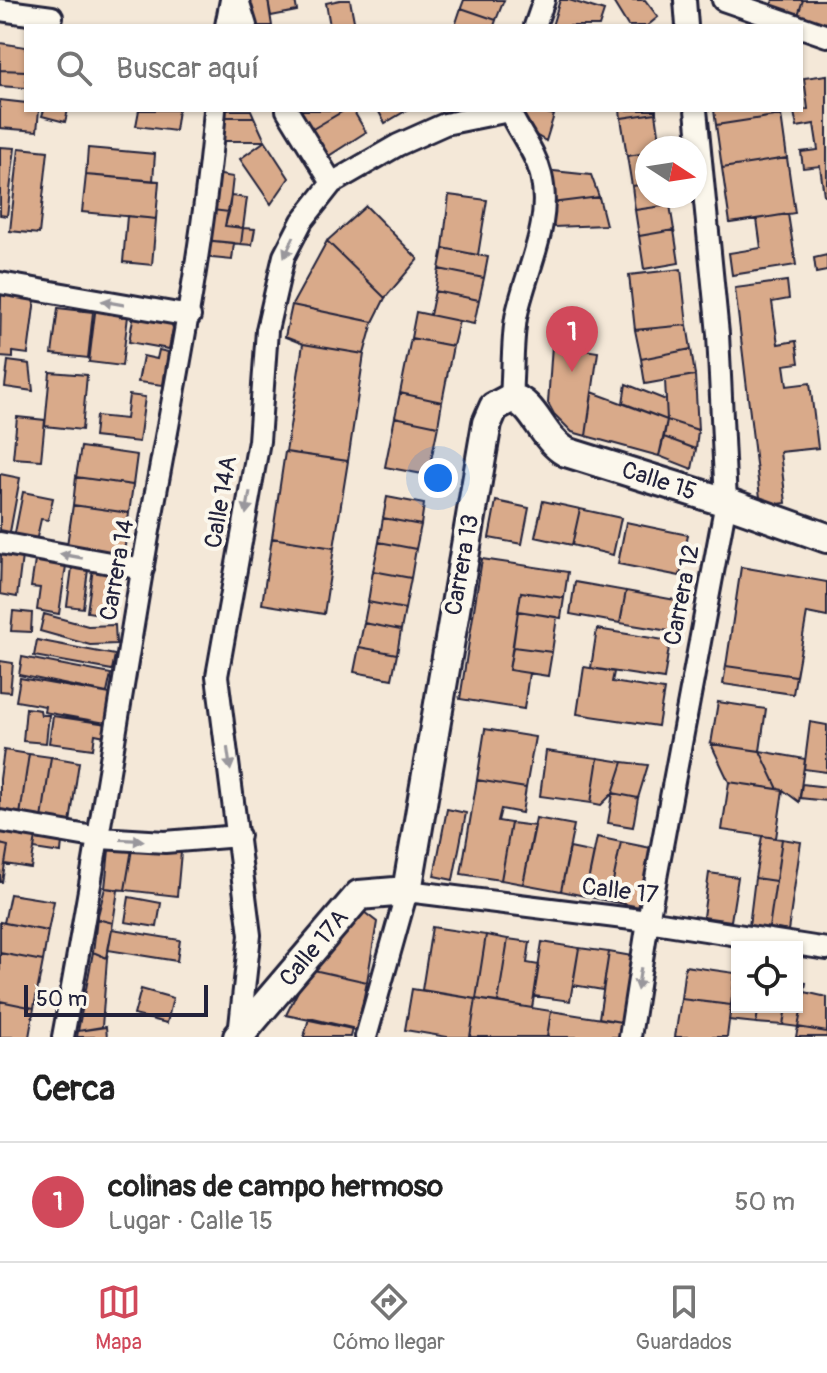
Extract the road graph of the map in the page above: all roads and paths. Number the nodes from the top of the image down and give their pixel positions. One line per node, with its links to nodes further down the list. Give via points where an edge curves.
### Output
1 (231, 0): 8 (street)
2 (238, 0): 9 (street)
3 (544, 0): 10 (street)
4 (685, 0): 11 (street)
5 (723, 0): 12 (street)
6 (0, 10): 7 (street)
7 (52, 17)
8 (226, 24)
9 (245, 24)
10 (536, 24)
11 (687, 24)
12 (791, 24)
13 (803, 28): 14 (street)
14 (827, 36)
15 (215, 112): 22 (street, Carrera 14)
16 (288, 112): 20 (street)
17 (504, 112): 20 (street, Calle 14A, via 445,124)
18 (510, 112): 23 (street, via 531,146 545,205 516,318)
19 (696, 112): 24 (street, Carrera 12, via 718,334)
20 (332, 183): 29 (street, Calle 14A, one-way to 29, via 302,221 284,256 267,330 259,441 217,676)
21 (0, 283): 22 (street, one-way to 21)
22 (190, 316): 27 (street, Carrera 14)
23 (511, 398): 24 (street, Calle 15, via 525,404 547,438 566,452); 31 (street, Carrera 13, via 494,407 487,423)
24 (726, 502): 25 (street, Calle 15); 32 (street, Carrera 12)
25 (827, 538)
26 (0, 543): 27 (street, one-way to 26)
27 (143, 569): 30 (street, Carrera 14)
28 (0, 821): 30 (street)
29 (239, 836): 30 (street, one-way to 29, via 165,842); 34 (street, Calle 14A, via 250,935)
30 (100, 838): 35 (street, Carrera 14)
31 (407, 891): 32 (street, Calle 17); 34 (street, Calle 17A, via 359,895); 36 (street, Carrera 13)
32 (648, 921): 33 (street, Calle 17); 37 (street, Carrera 12, one-way to 37)
33 (827, 949)
34 (238, 1036)
35 (63, 1037)
36 (366, 1037)
37 (630, 1037)

